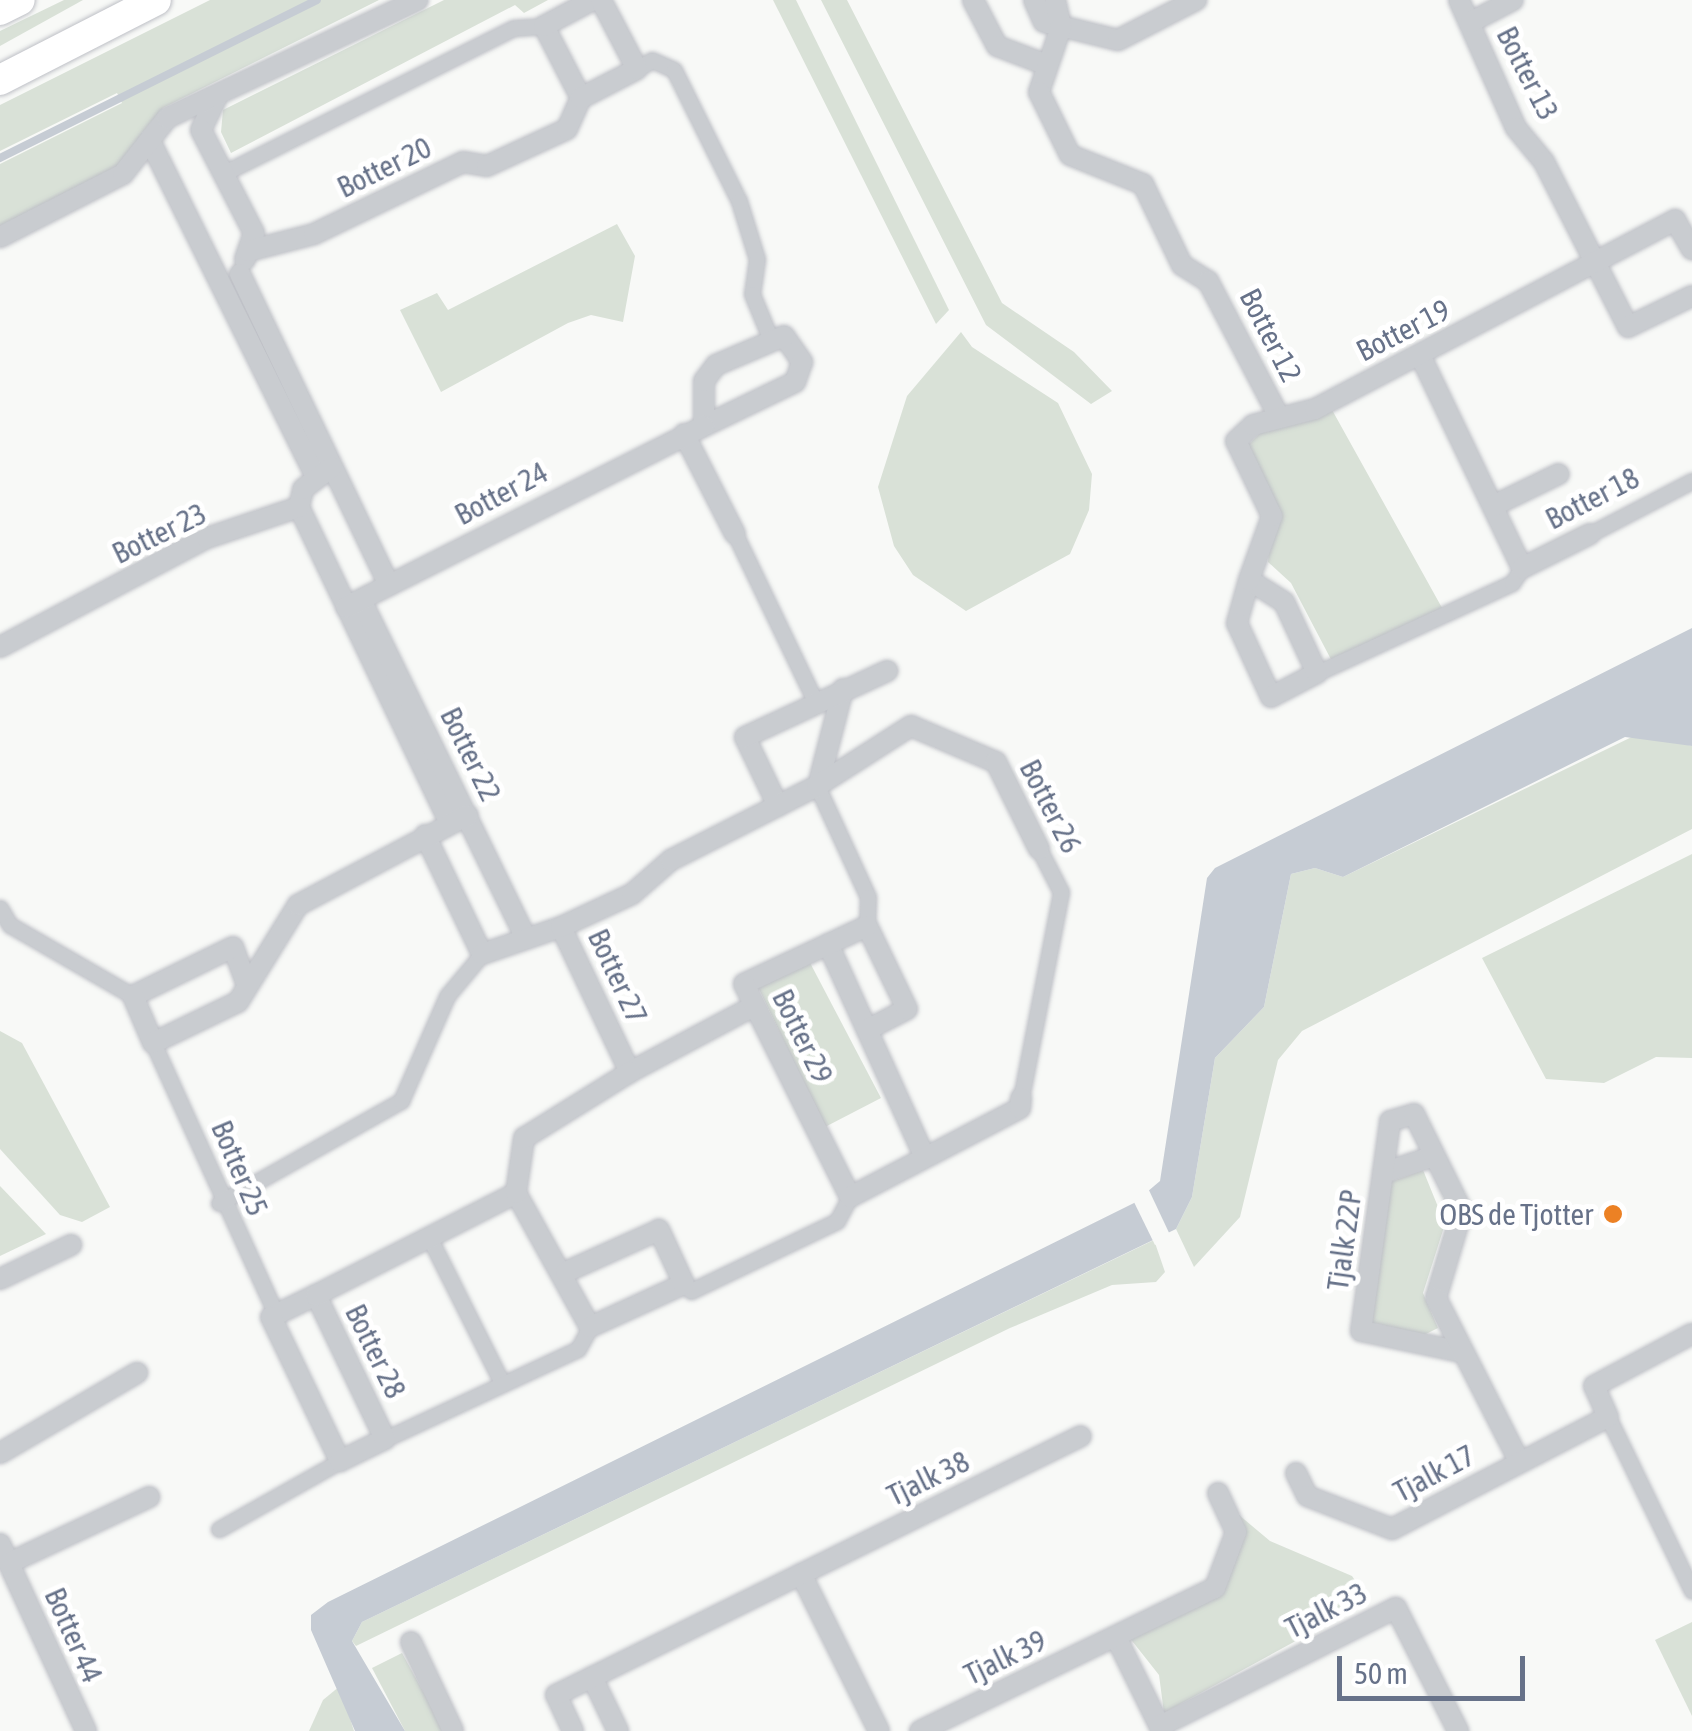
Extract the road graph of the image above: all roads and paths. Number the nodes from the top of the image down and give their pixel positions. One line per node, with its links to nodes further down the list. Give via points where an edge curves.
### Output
1 (20, 0): 12 (main road)
2 (156, 0): 18 (main road)
3 (418, 0): 20 (street)
4 (594, 0): 14 (street)
5 (601, 0): 17 (street)
6 (973, 0): 16 (street, via 998,46)
7 (1034, 0): 15 (street, via 1044,22)
8 (1055, 0): 15 (street)
9 (1196, 0): 15 (street, via 1118,40)
10 (1459, 0): 13 (street, Botter 13)
11 (1513, 0): 13 (street, Botter 13)
12 (0, 10)
13 (1470, 22): 26 (street, Botter 13, via 1516,128 1537,150)
14 (544, 26): 19 (street); 22 (street, via 514,28)
15 (1061, 27): 16 (street, Botter 12)
16 (1047, 65): 32 (street, Botter 12, via 1039,92 1070,155 1142,184 1182,266 1208,280)
17 (637, 69): 19 (street, Botter 20); 30 (street, Botter 24, via 652,60 674,70 739,201 758,259 752,294)
18 (0, 80)
19 (581, 98): 25 (street, Botter 20, via 568,128 488,166 463,162 314,234)
20 (216, 99): 21 (street, via 167,118); 22 (street, via 201,130)
21 (152, 145): 23 (street, via 123,174); 28 (street)
22 (222, 174): 25 (street, via 254,233)
23 (0, 237)
24 (1692, 250): 26 (street, Botter 19, via 1675,220)
25 (248, 251): 27 (street)
26 (1594, 261): 29 (street, via 1628,326); 31 (street, Botter 19)
27 (240, 274): 28 (street); 34 (street)
28 (218, 284): 34 (street)
29 (1692, 296)
30 (771, 340): 33 (street, via 716,365 704,381); 33 (street, Botter 24, via 793,344 802,373)
31 (1421, 356): 32 (street, Botter 19, via 1315,409); 37 (street, Botter 18)
32 (1278, 415): 42 (street, Botter 19, via 1236,440 1272,516)
33 (694, 430): 39 (street); 43 (street, Botter 24)
34 (324, 472): 38 (street); 43 (street)
35 (1558, 474): 37 (street, Botter 18)
36 (1691, 480): 40 (street, Botter 18)
37 (1494, 506): 41 (street, Botter 18)
38 (299, 507): 44 (street, Botter 22); 45 (street, Botter 23, via 207,538)
39 (735, 534): 49 (street)
40 (1590, 534): 41 (street, Botter 18)
41 (1522, 568): 47 (street, Botter 18, via 1485,597 1434,613)
42 (1249, 580): 47 (street, via 1284,602); 47 (street, via 1237,623 1271,697)
43 (389, 585): 44 (street, Botter 24)
44 (354, 604): 52 (street, Botter 22)
45 (0, 648)
46 (887, 671): 48 (street)
47 (1318, 673)
48 (843, 689): 49 (street); 50 (street)
49 (815, 701): 51 (street, via 745,737)
50 (818, 782): 51 (street, Botter 26); 54 (street, Botter 26, via 911,726 996,762); 57 (street, Botter 29, via 868,897)
51 (778, 806): 56 (street, Botter 26)
52 (459, 819): 53 (street); 58 (street, Botter 22)
53 (424, 835): 60 (street); 61 (street, via 298,905)
54 (1040, 849): 67 (street, Botter 26, via 1061,892)
55 (0, 908): 62 (street, via 10,926)
56 (561, 926): 58 (street, Botter 27); 66 (street, Botter 27)
57 (868, 926): 59 (street, Botter 29); 64 (street, Botter 29, via 908,1009)
58 (524, 936): 60 (street, Botter 27)
59 (828, 944): 63 (street, Botter 29, via 744,984); 64 (street, Botter 29)
60 (482, 954): 73 (street, Botter 27, via 448,996 402,1101)
61 (247, 985): 62 (street, via 232,948); 65 (street, via 238,1002)
62 (133, 996): 65 (street, Botter 25)
63 (754, 1006): 66 (street, Botter 27); 72 (street, Botter 29)
64 (867, 1030): 68 (street, Botter 29)
65 (153, 1044): 73 (street, Botter 25)
66 (630, 1072): 71 (street, via 524,1138)
67 (1021, 1098): 68 (street, via 1020,1108)
68 (924, 1156): 72 (street)
69 (1434, 1156): 70 (street, Tjalk 22P); 70 (street, Tjalk 22P, via 1414,1114 1390,1121); 83 (street, Tjalk 22P, via 1462,1211 1436,1298)
70 (1383, 1173): 83 (street, Tjalk 22P, via 1361,1332)
71 (516, 1193): 74 (street, Botter 28); 76 (street)
72 (850, 1197): 78 (street, Botter 28, via 837,1221 692,1291)
73 (219, 1203): 80 (street, Botter 25)
74 (432, 1241): 79 (street, Botter 28); 85 (street)
75 (70, 1245): 77 (street)
76 (566, 1272): 78 (street, via 658,1230); 81 (street)
77 (0, 1279)
78 (684, 1284): 81 (street, Botter 28)
79 (316, 1296): 80 (street); 88 (street, Botter 28)
80 (273, 1316): 90 (street)
81 (590, 1328): 85 (street, Botter 28, via 578,1349)
82 (1692, 1334): 86 (street, via 1594,1386)
83 (1462, 1352): 91 (street, Tjalk 22P)
84 (137, 1373): 89 (street)
85 (500, 1381): 88 (street, Botter 28)
86 (1608, 1417): 91 (street, Tjalk 17); 98 (street)
87 (1081, 1436): 97 (street, Tjalk 38)
88 (385, 1438): 90 (street, Botter 28)
89 (0, 1453)
90 (340, 1461): 95 (street, Botter 28)
91 (1519, 1461): 92 (street, Tjalk 17, via 1392,1529 1307,1496)
92 (1296, 1473)
93 (1218, 1493): 99 (street, Tjalk 39, via 1236,1532 1216,1588)
94 (149, 1498): 96 (street, Botter 44)
95 (219, 1529)
96 (5, 1554): 103 (street, Botter 44)
97 (800, 1574): 101 (street, Tjalk 38); 107 (street)
98 (1692, 1590)
99 (1116, 1637): 102 (street); 108 (street, Tjalk 39)
100 (411, 1642): 104 (street)
101 (592, 1677): 105 (street, Tjalk 38, via 556,1694); 106 (street)
102 (1161, 1729): 109 (street, Tjalk 33, via 1396,1608)
103 (86, 1731)
104 (454, 1731)
105 (573, 1731)
106 (618, 1731)
107 (880, 1731)
108 (920, 1731)
109 (1458, 1731)

